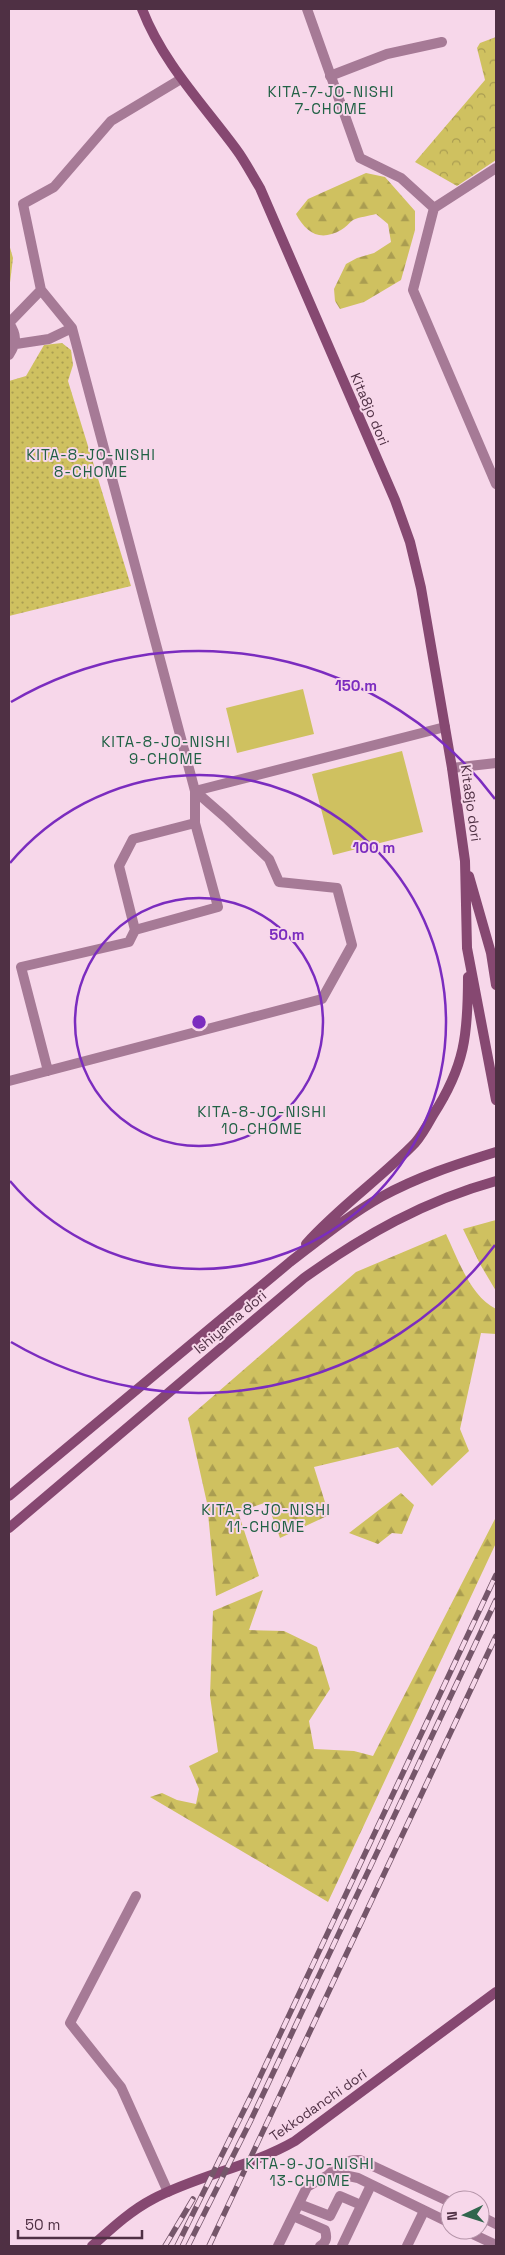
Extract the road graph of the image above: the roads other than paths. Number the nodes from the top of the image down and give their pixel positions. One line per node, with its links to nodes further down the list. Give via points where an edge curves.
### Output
1 (142, 9): 5 (street, Kita8jo dori, via 151,32)
2 (307, 9): 4 (street)
3 (442, 42): 4 (street, via 387,54)
4 (330, 76): 7 (street, via 360,158 401,178)
5 (181, 79): 8 (street, via 110,121 54,187 23,204); 14 (street, Kita8jo dori, via 237,150 260,188 394,500 410,542 421,588)
6 (496, 168): 7 (street)
7 (434, 208): 13 (street, via 413,290)
8 (41, 290): 9 (street); 10 (street)
9 (9, 323): 11 (street, via 15,333)
10 (72, 328): 11 (street, via 49,339); 17 (street)
11 (16, 344): 12 (street)
12 (9, 354)
13 (496, 484)
14 (445, 727): 16 (street, Kita8jo dori); 17 (street)
15 (496, 763): 16 (street)
16 (452, 768): 19 (street, Kita8jo dori)
17 (195, 792): 18 (street); 23 (street, via 269,859 279,882 336,888 352,945 322,1000)
18 (195, 823): 20 (street, via 134,839 119,866); 20 (street, via 218,907)
19 (465, 861): 21 (street, Kita8jo dori); 22 (street, Kita8jo dori, via 491,953)
20 (135, 930): 23 (street, via 129,942 21,967)
21 (467, 948): 25 (street, Kita8jo dori); 28 (street, via 468,1018 462,1054 450,1089 416,1142 326,1221)
22 (496, 985)
23 (48, 1071): 24 (street)
24 (9, 1081)
25 (496, 1100)
26 (496, 1152): 28 (street, Ishiyama dori, via 451,1166 381,1197)
27 (496, 1181): 30 (street, Ishiyama dori, via 434,1202 340,1252 304,1278)
28 (290, 1262): 29 (street, Ishiyama dori)
29 (9, 1496)
30 (9, 1528)
31 (136, 1896): 35 (street, via 70,2023 121,2087)
32 (496, 1992): 35 (street, Tekkodanchi dori, via 295,2141 272,2154)
33 (328, 2175): 34 (street, via 358,2178); 36 (street, via 350,2159 360,2160); 37 (street, via 307,2187)
34 (371, 2185): 38 (street); 39 (street)
35 (168, 2192): 43 (street, Tekkodanchi dori, via 127,2216)
36 (440, 2197)
37 (299, 2204): 38 (street, via 330,2216 340,2196); 40 (street)
38 (362, 2205): 46 (street)
39 (424, 2211): 41 (street); 47 (street)
40 (293, 2216): 44 (street); 45 (street, via 325,2230 326,2240)
41 (440, 2218)
42 (484, 2240): 48 (street)
43 (92, 2246)
44 (278, 2246)
45 (320, 2246)
46 (342, 2246)
47 (409, 2246)
48 (496, 2246)

